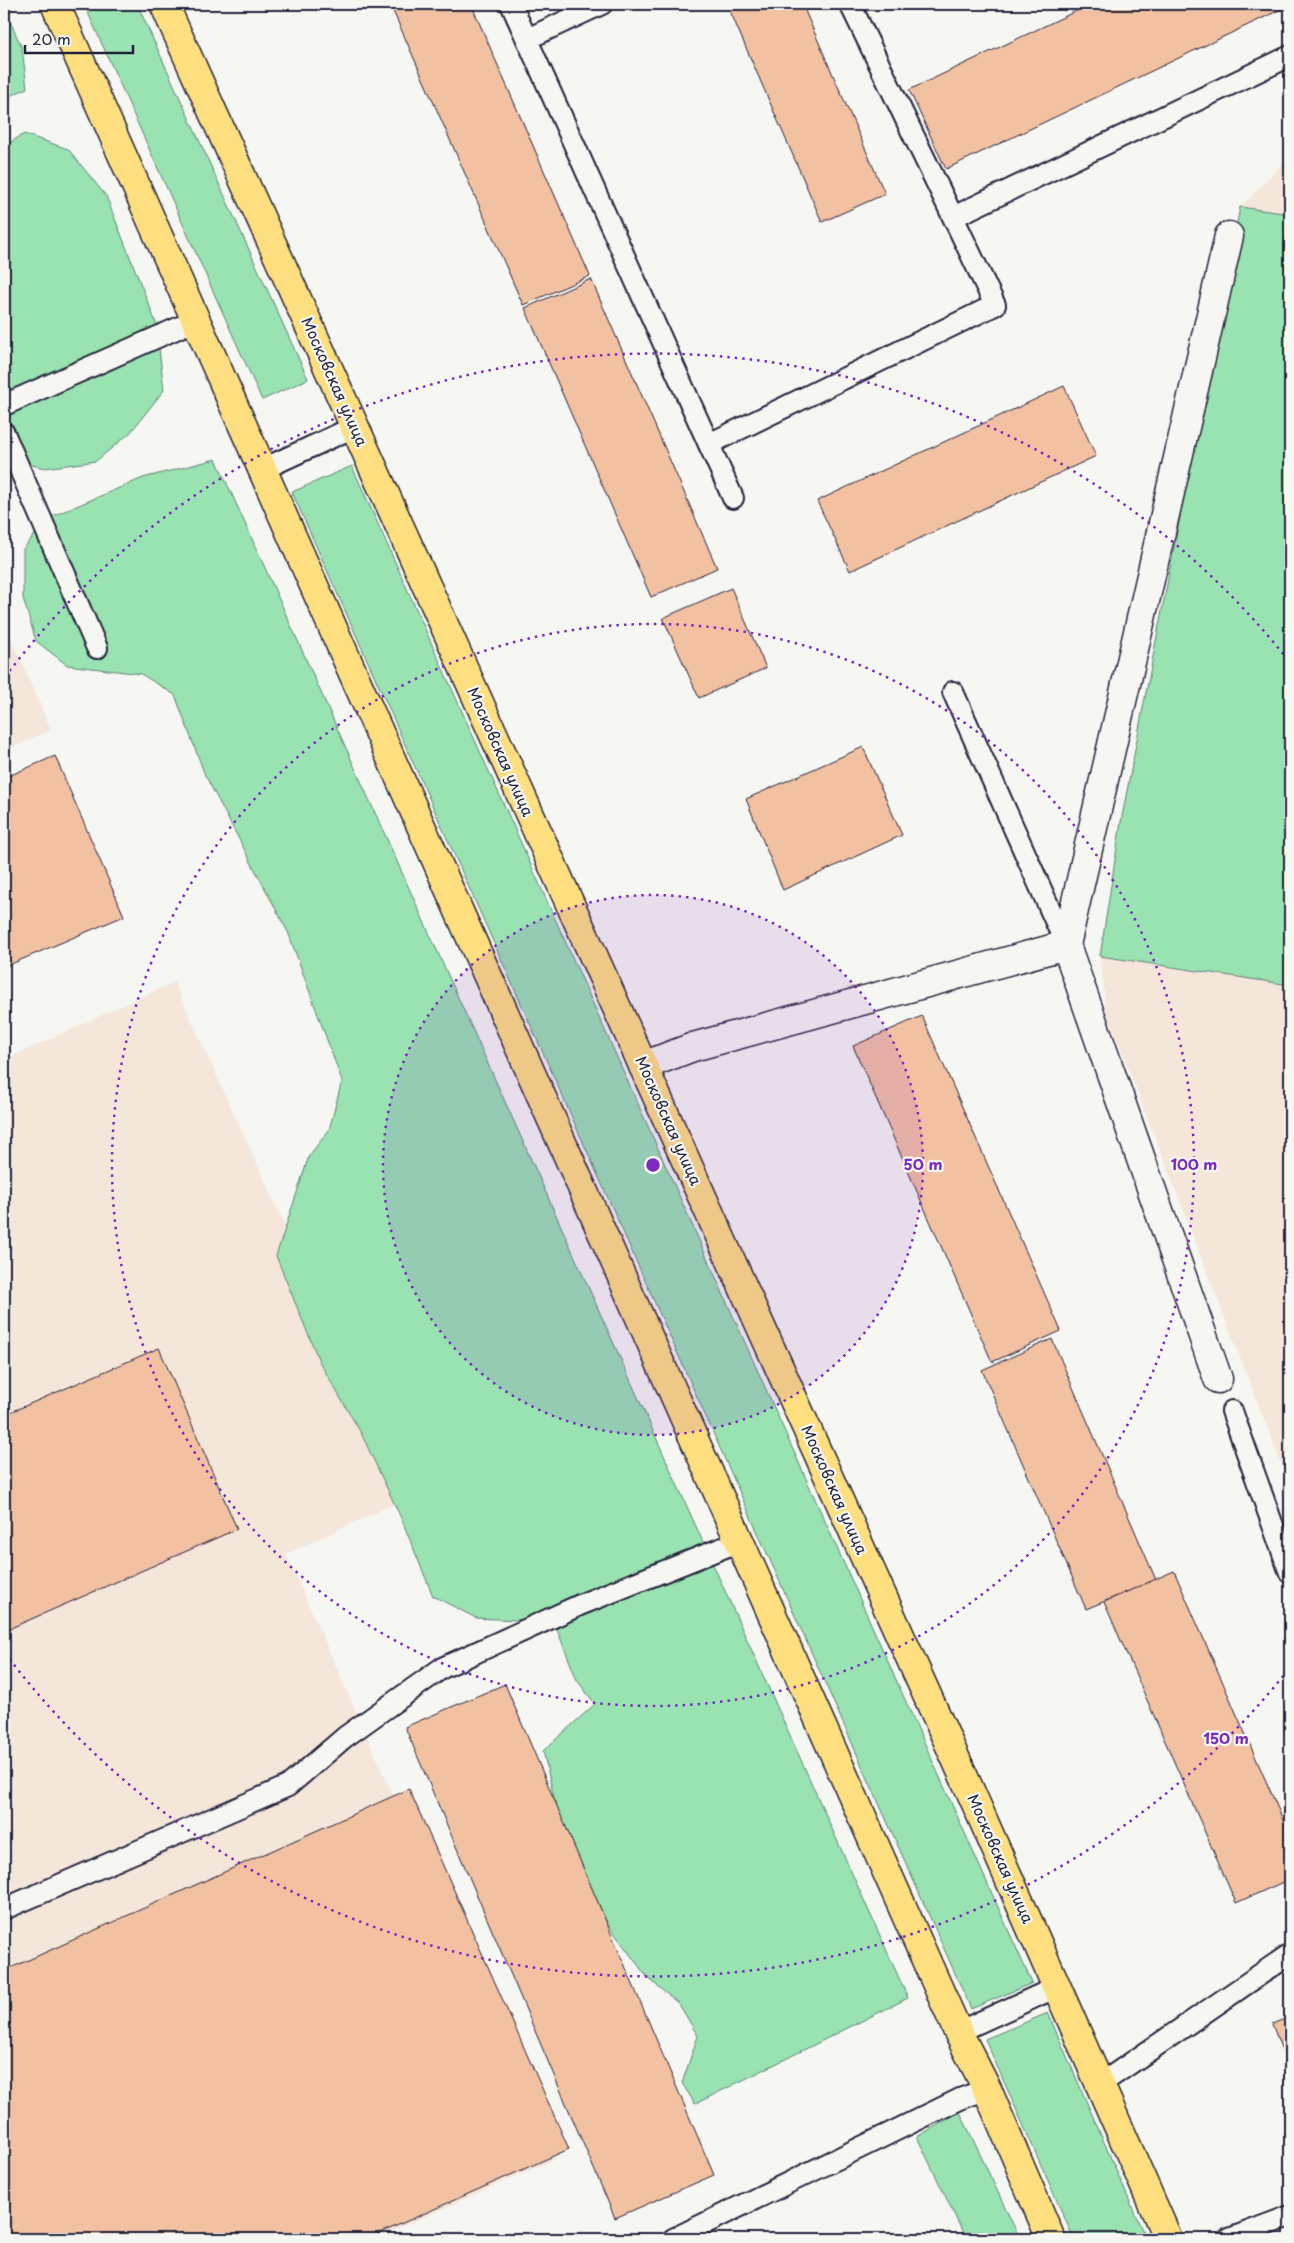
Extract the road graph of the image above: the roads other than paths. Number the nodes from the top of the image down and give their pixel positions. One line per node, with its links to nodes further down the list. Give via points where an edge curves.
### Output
1 (55, 4): 10 (main road)
2 (511, 4): 6 (lane)
3 (602, 4): 6 (lane)
4 (850, 4): 8 (lane)
5 (169, 5): 12 (main road, Московская улица)
6 (527, 39): 14 (lane)
7 (1290, 56): 8 (lane)
8 (952, 217): 14 (lane, via 995,305)
9 (1228, 236): 19 (street)
10 (196, 320): 11 (lane); 15 (main road)
11 (4, 405)
12 (354, 427): 15 (lane); 20 (main road, Московская улица)
13 (4, 433): 17 (lane)
14 (709, 444): 16 (lane)
15 (261, 470): 23 (main road)
16 (733, 498)
17 (97, 648)
18 (953, 692): 19 (lane)
19 (1066, 945): 20 (street, via 693,1047); 21 (street)
20 (643, 1066): 27 (main road, Московская улица)
21 (1218, 1378)
22 (1232, 1411): 24 (lane)
23 (740, 1541): 25 (lane, via 582,1604 442,1668 345,1737 288,1786); 28 (main road)
24 (1290, 1573)
25 (4, 1909)
26 (1290, 1954): 29 (lane)
27 (1057, 1988): 28 (lane); 29 (main road, Московская улица)
28 (958, 2032): 30 (main road)
29 (1099, 2085): 34 (main road, Московская улица)
30 (987, 2090): 32 (lane, via 960,2099); 33 (main road)
31 (1290, 2216): 35 (lane)
32 (672, 2239)
33 (1051, 2239)
34 (1168, 2239)
35 (1229, 2239)

